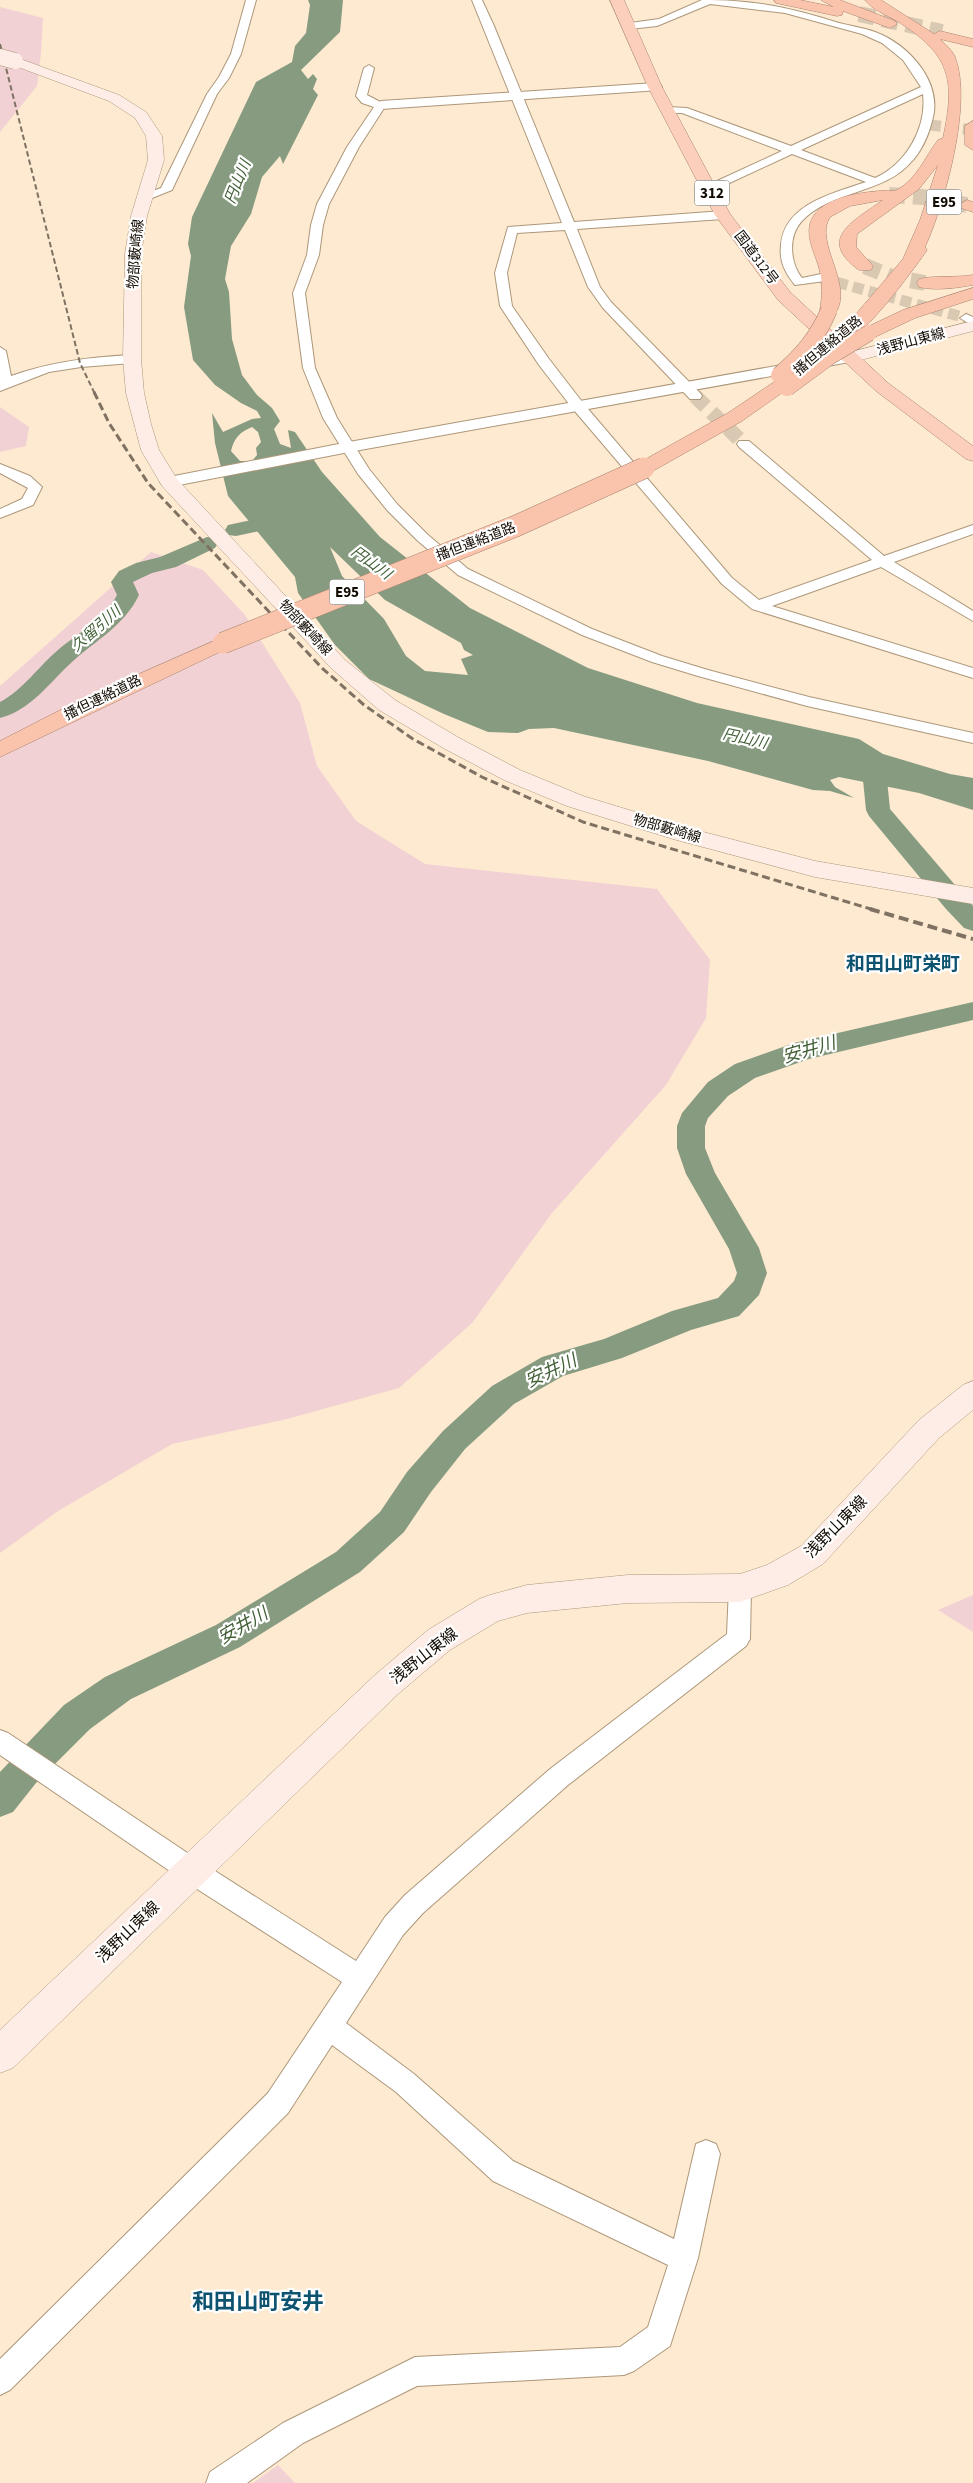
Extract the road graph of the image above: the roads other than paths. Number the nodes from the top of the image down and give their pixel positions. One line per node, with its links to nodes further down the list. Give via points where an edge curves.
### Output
1 (251, 0): 25 (street, via 236,54 212,94 166,190)
2 (477, 0): 16 (street)
3 (617, 0): 8 (highway, 国道312号 / 312)
4 (781, 0): 7 (highway)
5 (798, 0): 7 (highway)
6 (872, 0): 14 (highway, via 936,43 952,64)
7 (835, 7): 14 (highway, via 873,16 912,38 936,60)
8 (630, 26): 13 (highway, 国道312号 / 312); 15 (street, via 656,24 709,1 772,6 880,38 905,56)
9 (941, 34): 10 (highway)
10 (973, 41)
11 (7, 59): 25 (main road, 物部藪崎線, via 114,98 141,115 154,136 156,160)
12 (369, 68): 17 (street, via 361,96 366,101)
13 (655, 87): 16 (street); 19 (highway, 国道312号 / 312)
14 (954, 87): 20 (highway, via 954,110); 20 (highway, via 950,119)
15 (927, 88): 21 (street); 22 (street, via 928,125 907,160)
16 (517, 96): 17 (street); 27 (street)
17 (381, 105): 43 (street, via 353,147 323,204 313,255 299,293 308,368)
18 (972, 105): 20 (highway)
19 (668, 110): 21 (street, via 684,110); 23 (highway, 国道312号 / 312)
20 (964, 135): 28 (highway, via 932,163 913,186 850,232 848,250); 34 (highway, 播但連絡道路 / E95, via 908,264 877,303)
21 (790, 151): 22 (street); 23 (street)
22 (874, 181): 29 (street, via 812,208 792,227 786,240 786,251 794,277 800,282)
23 (708, 186): 26 (highway, 国道312号 / 312)
24 (889, 195): 39 (highway, bridge, via 849,201 827,212 819,221 818,239 831,283 829,310 823,326)
25 (143, 198): 37 (main road, 物部藪崎線, via 134,254)
26 (723, 215): 27 (street); 36 (highway, 国道312号 / 312, via 784,296)
27 (570, 226): 40 (street, via 594,287 607,305); 41 (street, via 512,230 501,273 506,306)
28 (865, 266)
29 (821, 278)
30 (973, 280): 31 (highway)
31 (925, 283)
32 (973, 293): 34 (highway)
33 (971, 322): 36 (main road, 浅野山東線)
34 (861, 330): 39 (highway, bridge, via 829,357)
35 (0, 351): 38 (street)
36 (849, 358): 40 (street); 44 (highway, 国道312号 / 312, via 896,398)
37 (132, 359): 38 (street, via 65,366); 46 (main road, 物部藪崎線, via 142,424 150,450)
38 (3, 385)
39 (779, 386): 54 (highway, 播但連絡道路 / E95, bridge, via 737,419 644,468 516,526 223,643 88,705)
40 (691, 392): 41 (street)
41 (578, 406): 43 (street); 50 (street, via 727,581)
42 (744, 444): 49 (street)
43 (343, 448): 46 (street); 53 (street, via 392,507 463,572 587,632 703,673 807,701)
44 (973, 455)
45 (0, 468): 47 (street, via 35,487 28,502)
46 (169, 482): 55 (main road, 物部藪崎線, via 338,664 387,705 512,775 575,801 638,821 815,869)
47 (2, 512)
48 (973, 529): 49 (street)
49 (883, 562): 50 (street); 51 (street)
50 (757, 606): 52 (street)
51 (973, 617)
52 (973, 673)
53 (973, 738)
54 (0, 750)
55 (972, 895)
56 (973, 1393): 57 (main road, 浅野山東線, via 929,1429 812,1555 777,1575)
57 (740, 1588): 59 (main road, 浅野山東線, via 610,1590 527,1598 490,1609 439,1640 387,1684); 60 (street, via 738,1639 559,1777 414,1904 394,1926)
58 (8, 1746): 59 (street)
59 (192, 1871): 60 (street); 62 (main road, 浅野山東線)
60 (360, 1979): 61 (street)
61 (328, 2026): 64 (street, via 405,2083 503,2171); 65 (street, via 278,2103)
62 (0, 2055)
63 (706, 2154): 64 (street)
64 (684, 2258): 66 (street, via 660,2336 624,2361 415,2372 293,2433)
65 (0, 2380)
66 (221, 2483)

